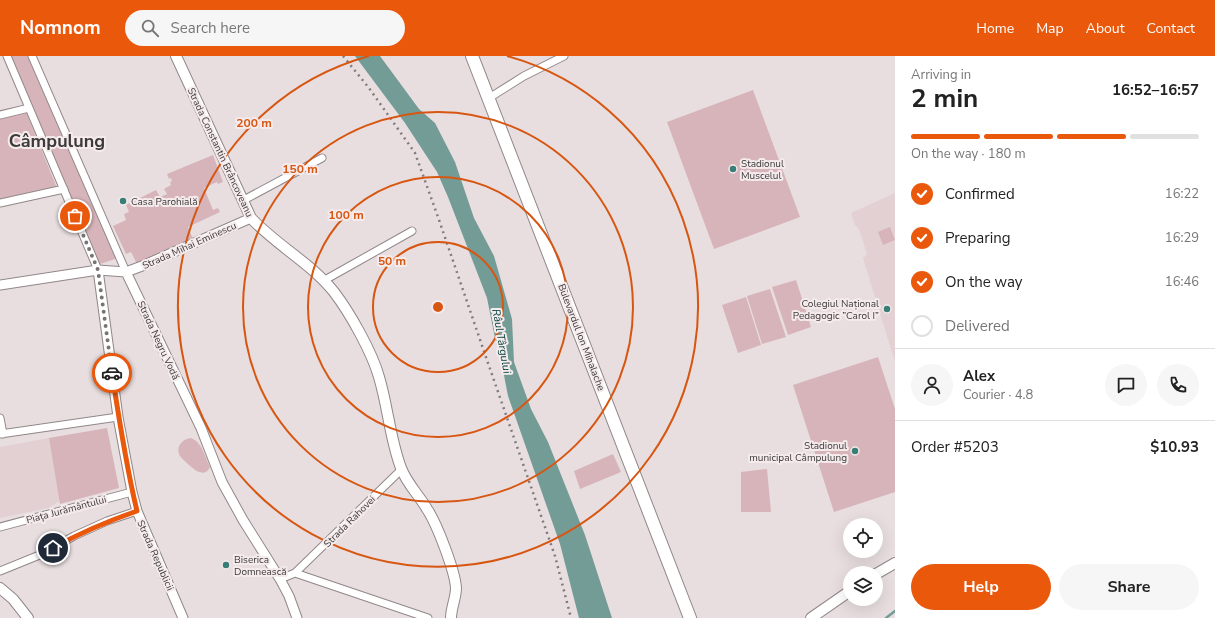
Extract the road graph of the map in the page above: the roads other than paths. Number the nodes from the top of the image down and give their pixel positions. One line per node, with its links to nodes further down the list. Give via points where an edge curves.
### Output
1 (8, 56): 7 (street, Strada Republicii)
2 (32, 56): 16 (street, Strada Negru Vodă)
3 (176, 56): 11 (main road, Strada Constantin Brâncoveanu)
4 (472, 56): 6 (highway, Bulevardul Ion Mihalache)
5 (564, 56): 6 (street, via 524,76)
6 (489, 98): 38 (highway, Bulevardul Ion Mihalache)
7 (29, 108): 8 (street); 10 (street, Strada Republicii)
8 (0, 116)
9 (322, 158): 11 (street)
10 (64, 189): 12 (street); 15 (street, Strada Republicii)
11 (242, 201): 13 (main road, Strada Constantin Brâncoveanu)
12 (0, 203)
13 (251, 218): 16 (street, Strada Mihai Eminescu); 17 (main road, Strada Constantin Brâncoveanu)
14 (412, 230): 17 (street)
15 (98, 270): 16 (street); 18 (street); 19 (street, Strada Republicii)
16 (126, 272): 30 (street, Strada Negru Vodă, via 200,428 222,482)
17 (323, 281): 22 (main road, Strada Constantin Brâncoveanu, via 342,303 376,368)
18 (0, 286)
19 (118, 417): 21 (street); 23 (street, Strada Republicii)
20 (0, 418): 21 (street)
21 (2, 434)
22 (402, 469): 29 (street, Strada Rahovei); 37 (main road, Strada Constantin Brâncoveanu, via 432,518 454,576 456,589)
23 (132, 492): 24 (street, Strada Republicii); 25 (street, Piața Jurământului)
24 (137, 511): 28 (street, via 107,521 42,554); 34 (street, Strada Republicii)
25 (0, 527)
26 (895, 563): 27 (main road)
27 (883, 570)
28 (0, 571)
29 (295, 573): 30 (street); 36 (street)
30 (280, 579): 35 (street, Strada Negru Vodă)
31 (0, 588): 33 (main road)
32 (843, 596): 39 (main road)
33 (28, 618)
34 (183, 618)
35 (297, 618)
36 (428, 618)
37 (451, 618)
38 (690, 618)
39 (811, 618)

